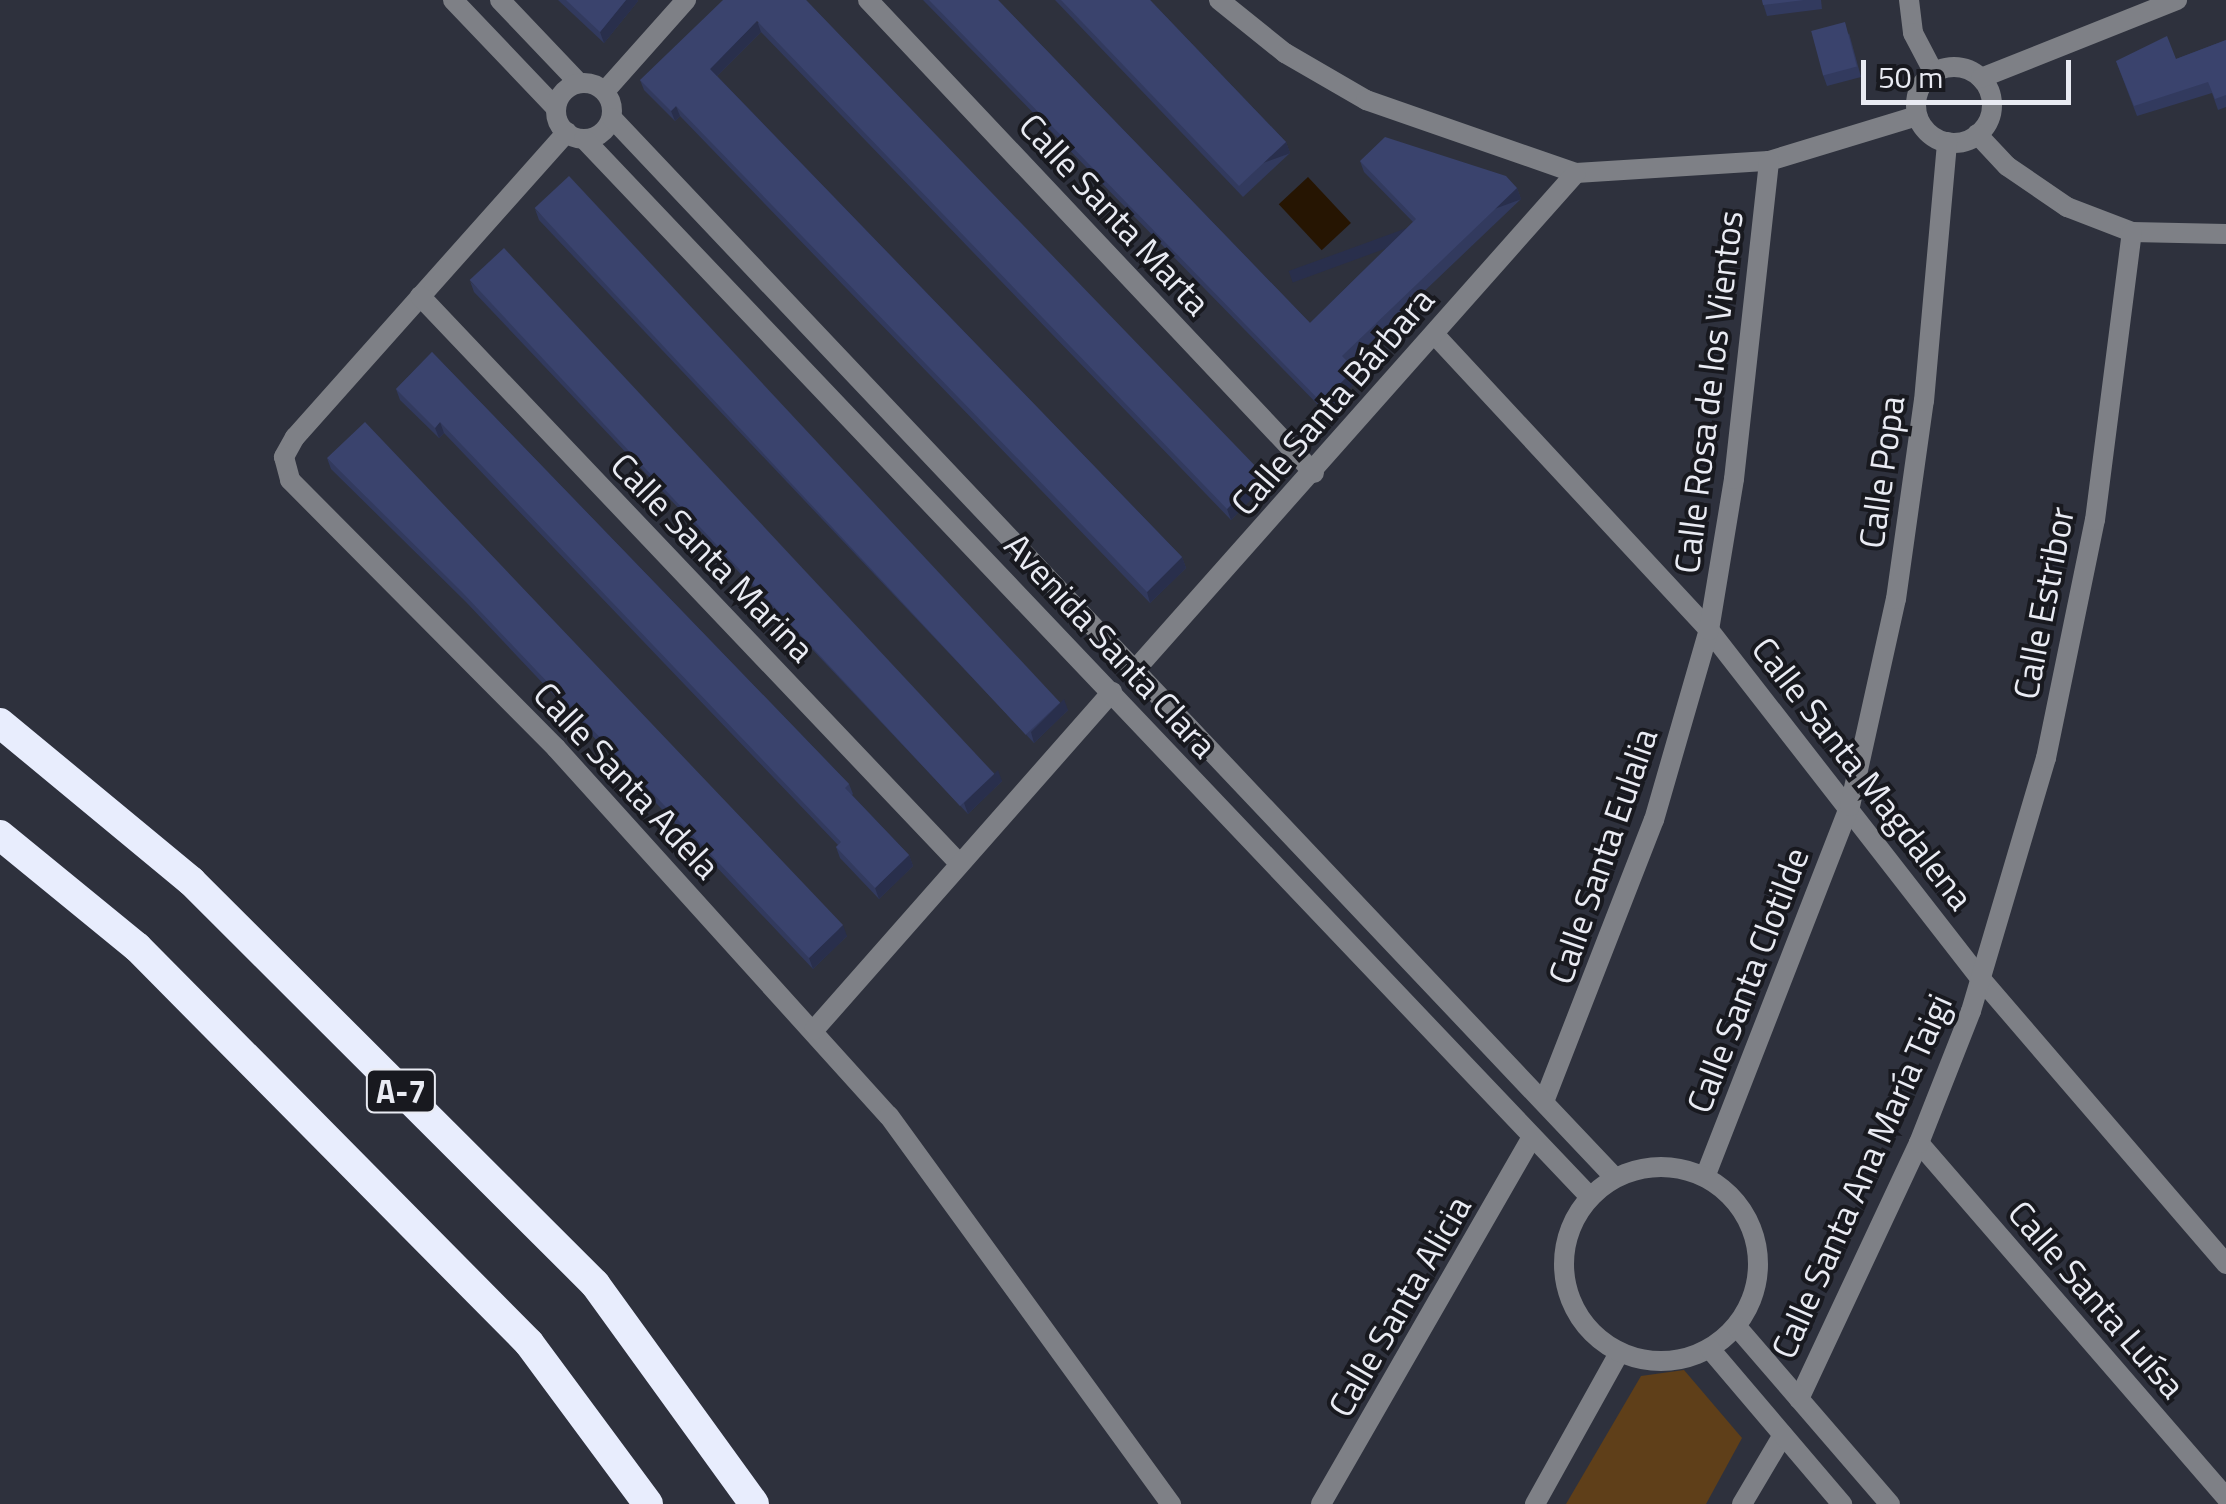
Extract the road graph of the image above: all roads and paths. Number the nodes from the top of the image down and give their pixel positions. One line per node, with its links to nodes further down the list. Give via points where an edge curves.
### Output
1 (453, 0): 12 (street)
2 (500, 0): 10 (street)
3 (686, 0): 11 (street)
4 (868, 0): 24 (street, Calle Santa Marta)
5 (1219, 0): 19 (street, via 1284,53 1366,100)
6 (1910, 0): 8 (street, via 1913,33)
7 (2177, 0): 9 (street)
8 (1934, 72): 9 (street, via 1964,68); 13 (street, via 1916,96)
9 (1980, 78): 15 (street, via 1992,107)
10 (579, 83): 11 (street); 12 (street)
11 (605, 91): 14 (street)
12 (556, 108): 16 (street)
13 (1917, 116): 17 (street); 18 (street)
14 (612, 118): 16 (street, via 602,133); 26 (street, Avenida Santa Clara)
15 (1977, 134): 17 (street); 20 (street, via 2007,166 2067,207)
16 (575, 136): 22 (street, Calle Santa Adela); 27 (street, Avenida Santa Clara)
17 (1947, 142): 29 (street, Calle Popa, via 1924,401 1896,598)
18 (1770, 161): 19 (street); 25 (street, Calle Rosa de los Vientos)
19 (1576, 173): 23 (street, Calle Santa Bárbara)
20 (2132, 232): 21 (street); 32 (street, Calle Estribor, via 2095,520 2046,758)
21 (2226, 234)
22 (420, 296): 31 (street, Calle Santa Marina); 33 (street, Calle Santa Adela, via 295,437 284,458 290,480 556,748)
23 (1434, 334): 24 (street, Calle Santa Bárbara); 25 (street, Calle Santa Magdalena)
24 (1314, 473): 26 (street, Calle Santa Bárbara)
25 (1709, 630): 29 (street, Calle Santa Magdalena); 34 (street, Calle Santa Eulalia, via 1654,820)
26 (1134, 670): 34 (street, Avenida Santa Clara)
27 (1112, 692): 31 (street); 35 (street, Avenida Santa Clara)
28 (0, 723): 48 (highway, A-7, via 191,880 595,1284)
29 (1850, 806): 32 (street, Calle Santa Magdalena); 37 (street, Calle Santa Clotilde)
30 (0, 835): 47 (highway, A-7, via 136,947 529,1343)
31 (959, 863): 33 (street)
32 (1982, 979): 36 (street, Calle Santa Ana María Taigi); 40 (street, Calle Santa Magdalena)
33 (814, 1030): 49 (street, Calle Santa Adela, via 890,1116)
34 (1545, 1100): 38 (street, Avenida Santa Clara)
35 (1531, 1139): 39 (street, Avenida Santa Clara); 50 (street, Calle Santa Alicia)
36 (1919, 1143): 44 (street, Calle Santa Ana María Taigi); 46 (street, Calle Santa Luísa)
37 (1706, 1176): 38 (street, via 1674,1167); 41 (street, via 1726,1190 1752,1227 1760,1261 1754,1297)
38 (1615, 1178): 39 (street)
39 (1590, 1197): 43 (street, via 1571,1226 1563,1270 1571,1305 1591,1334)
40 (2226, 1264)
41 (1736, 1327): 42 (street); 44 (street)
42 (1710, 1349): 43 (street, via 1650,1362); 45 (street)
43 (1619, 1353): 51 (street)
44 (1799, 1399): 54 (street)
45 (1783, 1435): 52 (street); 53 (street)
46 (2226, 1498)
47 (648, 1504)
48 (754, 1504)
49 (1172, 1504)
50 (1321, 1504)
51 (1535, 1504)
52 (1742, 1504)
53 (1842, 1504)
54 (1890, 1504)

